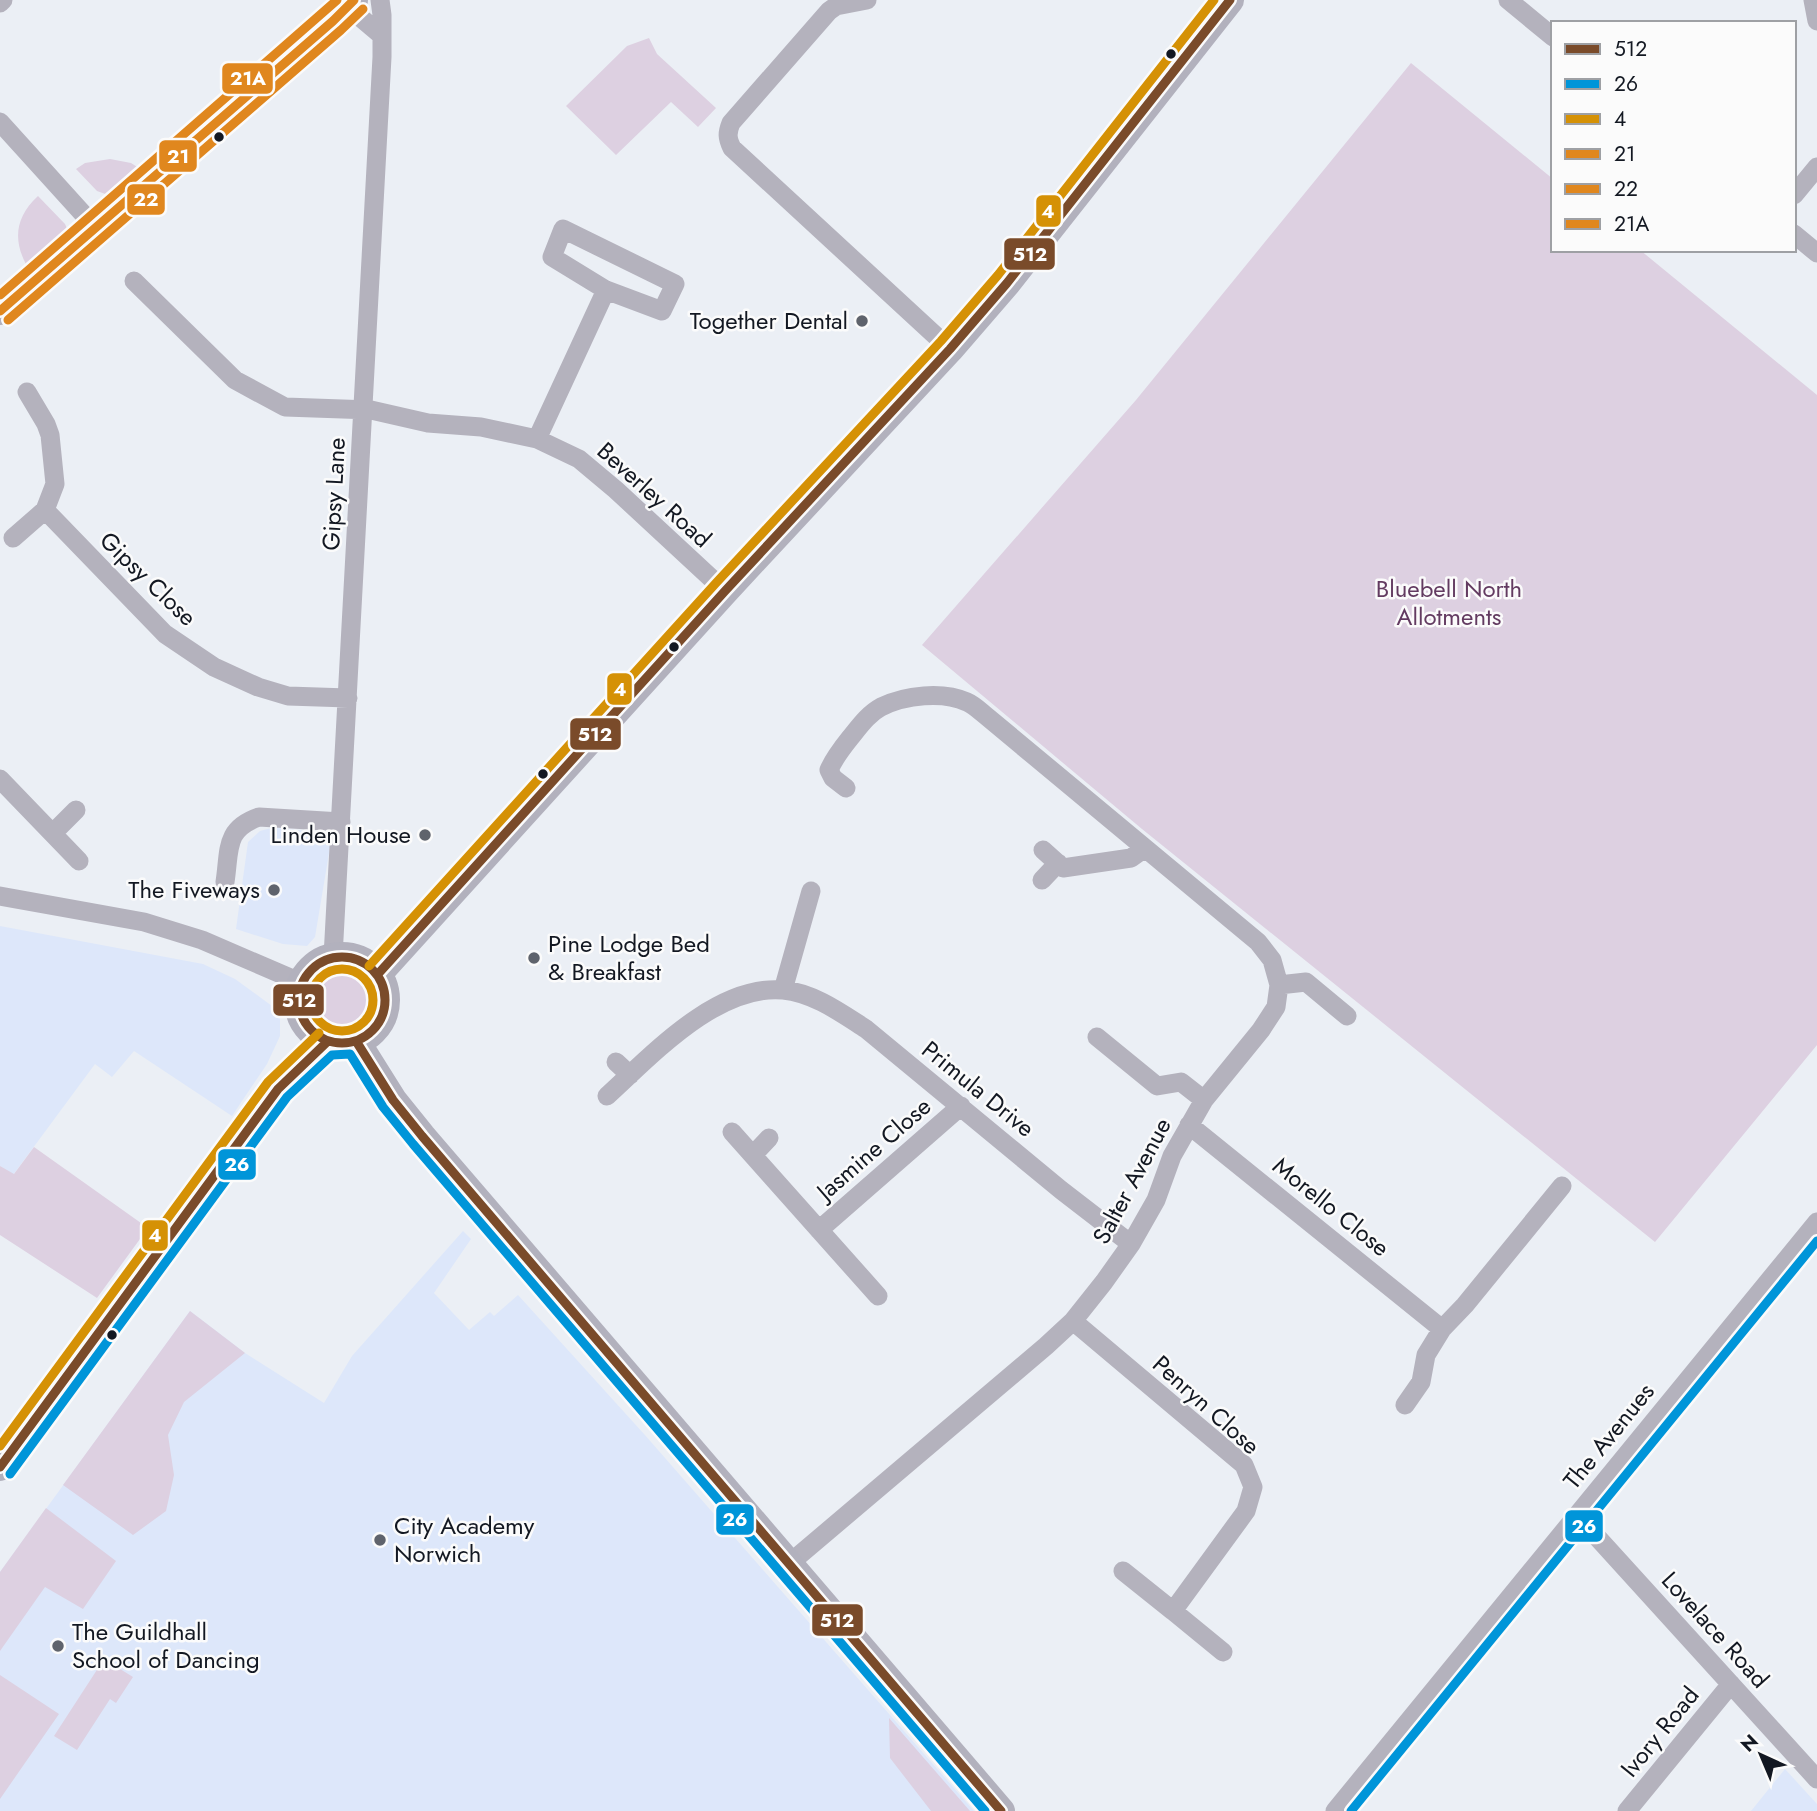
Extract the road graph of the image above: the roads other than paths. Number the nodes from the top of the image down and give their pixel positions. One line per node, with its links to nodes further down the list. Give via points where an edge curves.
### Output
1 (380, 0): 8 (street, Gipsy Lane)
2 (867, 0): 19 (street, via 829,11 727,131 732,148)
3 (1230, 0): 19 (main road)
4 (1507, 0): 9 (street)
5 (1813, 0): 7 (street)
6 (351, 3): 8 (street); 13 (main road)
7 (1817, 21)
8 (380, 34): 21 (street, Gipsy Lane)
9 (1551, 35)
10 (0, 122): 13 (street)
11 (1817, 167): 12 (street)
12 (1796, 193)
13 (95, 226): 18 (main road)
14 (1796, 236): 15 (street)
15 (1817, 253)
16 (134, 281): 21 (street, Beverley Road, via 235,380 285,407)
17 (606, 290): 17 (street, via 552,257 563,229 675,284 662,311); 22 (street)
18 (0, 311)
19 (950, 349): 25 (main road)
20 (27, 392): 23 (street, via 50,435 55,484)
21 (362, 409): 22 (street, Beverley Road); 26 (street, Gipsy Lane)
22 (537, 439): 25 (street, Beverley Road, via 579,459)
23 (45, 510): 24 (street); 26 (street, Gipsy Close, via 165,634 205,661 288,696)
24 (13, 538)
25 (725, 592): 39 (main road)
26 (348, 698): 30 (street, Gipsy Lane)
27 (0, 779): 31 (street)
28 (846, 788): 32 (street, via 829,770 865,720 898,701 947,696 967,702 985,715)
29 (76, 810): 31 (street)
30 (341, 822): 35 (street, via 248,820 232,836); 38 (street, Gipsy Lane)
31 (53, 832): 33 (street)
32 (1145, 848): 34 (street, via 1131,858 1063,868 1050,857); 41 (street, via 1258,942 1272,960)
33 (79, 861)
34 (1042, 880)
35 (225, 882)
36 (811, 891): 42 (street)
37 (0, 896): 40 (street, via 144,922 202,940)
38 (333, 957): 39 (main road, via 350,956 366,962); 40 (main road, via 309,971)
39 (377, 974): 46 (main road, via 386,996 383,1015 372,1031)
40 (302, 983): 43 (main road, via 298,1000)
41 (1279, 985): 44 (street, via 1306,982); 50 (street, Salter Avenue, via 1276,1007 1261,1030)
42 (783, 990): 49 (street, Primula Drive, via 757,992 708,1012 623,1068); 51 (street, Primula Drive, via 806,995 866,1029)
43 (302, 1016): 47 (main road); 48 (main road)
44 (1347, 1016)
45 (1097, 1037): 50 (street, via 1157,1086 1181,1082)
46 (356, 1041): 47 (main road); 66 (main road, via 422,1136)
47 (327, 1042): 48 (main road)
48 (278, 1089): 64 (main road)
49 (607, 1096)
50 (1204, 1100): 52 (street, Salter Avenue)
51 (961, 1106): 58 (street, Jasmine Close); 59 (street, Primula Drive)
52 (1189, 1125): 59 (street, Salter Avenue); 62 (street, Morello Close)
53 (732, 1132): 55 (street, Jasmine Close)
54 (769, 1138): 55 (street)
55 (753, 1155): 58 (street, Jasmine Close)
56 (1562, 1186): 62 (street)
57 (1817, 1222): 65 (street, The Avenues)
58 (819, 1230): 60 (street, Jasmine Close)
59 (1131, 1244): 61 (street, Salter Avenue)
60 (878, 1296)
61 (1073, 1321): 66 (street, Salter Avenue); 68 (street, Penryn Close, via 1244,1465 1253,1487 1245,1511)
62 (1442, 1329): 63 (street, via 1426,1355 1421,1382)
63 (1405, 1405)
64 (0, 1467)
65 (1577, 1515): 70 (street, Lovelace Road); 73 (street, The Avenues)
66 (790, 1563): 72 (main road)
67 (1123, 1571): 68 (street)
68 (1173, 1611): 69 (street)
69 (1223, 1652)
70 (1731, 1684): 71 (street, Lovelace Road); 74 (street, Ivory Road)
71 (1817, 1779)
72 (1001, 1811)
73 (1335, 1811)
74 (1627, 1811)

